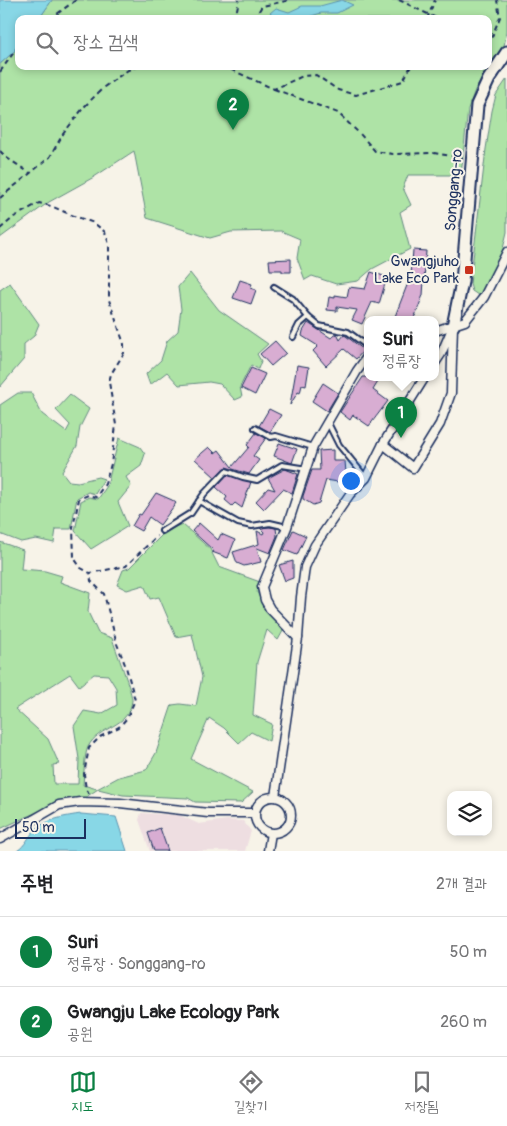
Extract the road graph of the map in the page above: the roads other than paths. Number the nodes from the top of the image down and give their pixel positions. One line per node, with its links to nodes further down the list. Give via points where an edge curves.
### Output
1 (506, 57): 5 (main road, Songgang-ro, via 489,79 477,104 462,282)
2 (507, 252): 5 (street, via 484,297 465,321)
3 (274, 287): 4 (lane, via 293,299)
4 (308, 317): 7 (lane); 8 (lane, via 319,326 348,332)
5 (453, 326): 6 (street); 9 (street); 14 (street, Songgang-ro, via 451,393 440,424 413,468)
6 (439, 330)
7 (293, 337)
8 (364, 344)
9 (439, 357)
10 (364, 361): 12 (street)
11 (422, 381): 14 (street)
12 (328, 423): 15 (street); 17 (lane, via 339,445)
13 (254, 428): 15 (lane, via 271,437)
14 (383, 444): 17 (street)
15 (313, 447): 16 (street)
16 (307, 469): 18 (lane, via 282,465 257,480 226,471); 19 (street)
17 (366, 478): 21 (street, via 350,494 315,545 305,567)
18 (199, 501): 19 (lane, via 238,523); 20 (lane, via 191,513)
19 (287, 527): 21 (street, via 262,587 270,609)
20 (162, 531)
21 (298, 638): 22 (street)
22 (275, 797): 23 (street, via 260,803); 24 (street, via 286,802 292,813 285,829)
23 (255, 813): 24 (street, via 258,825); 25 (street, via 208,813 80,802 59,805)
24 (271, 833): 26 (street)
25 (0, 839)
26 (268, 851)

